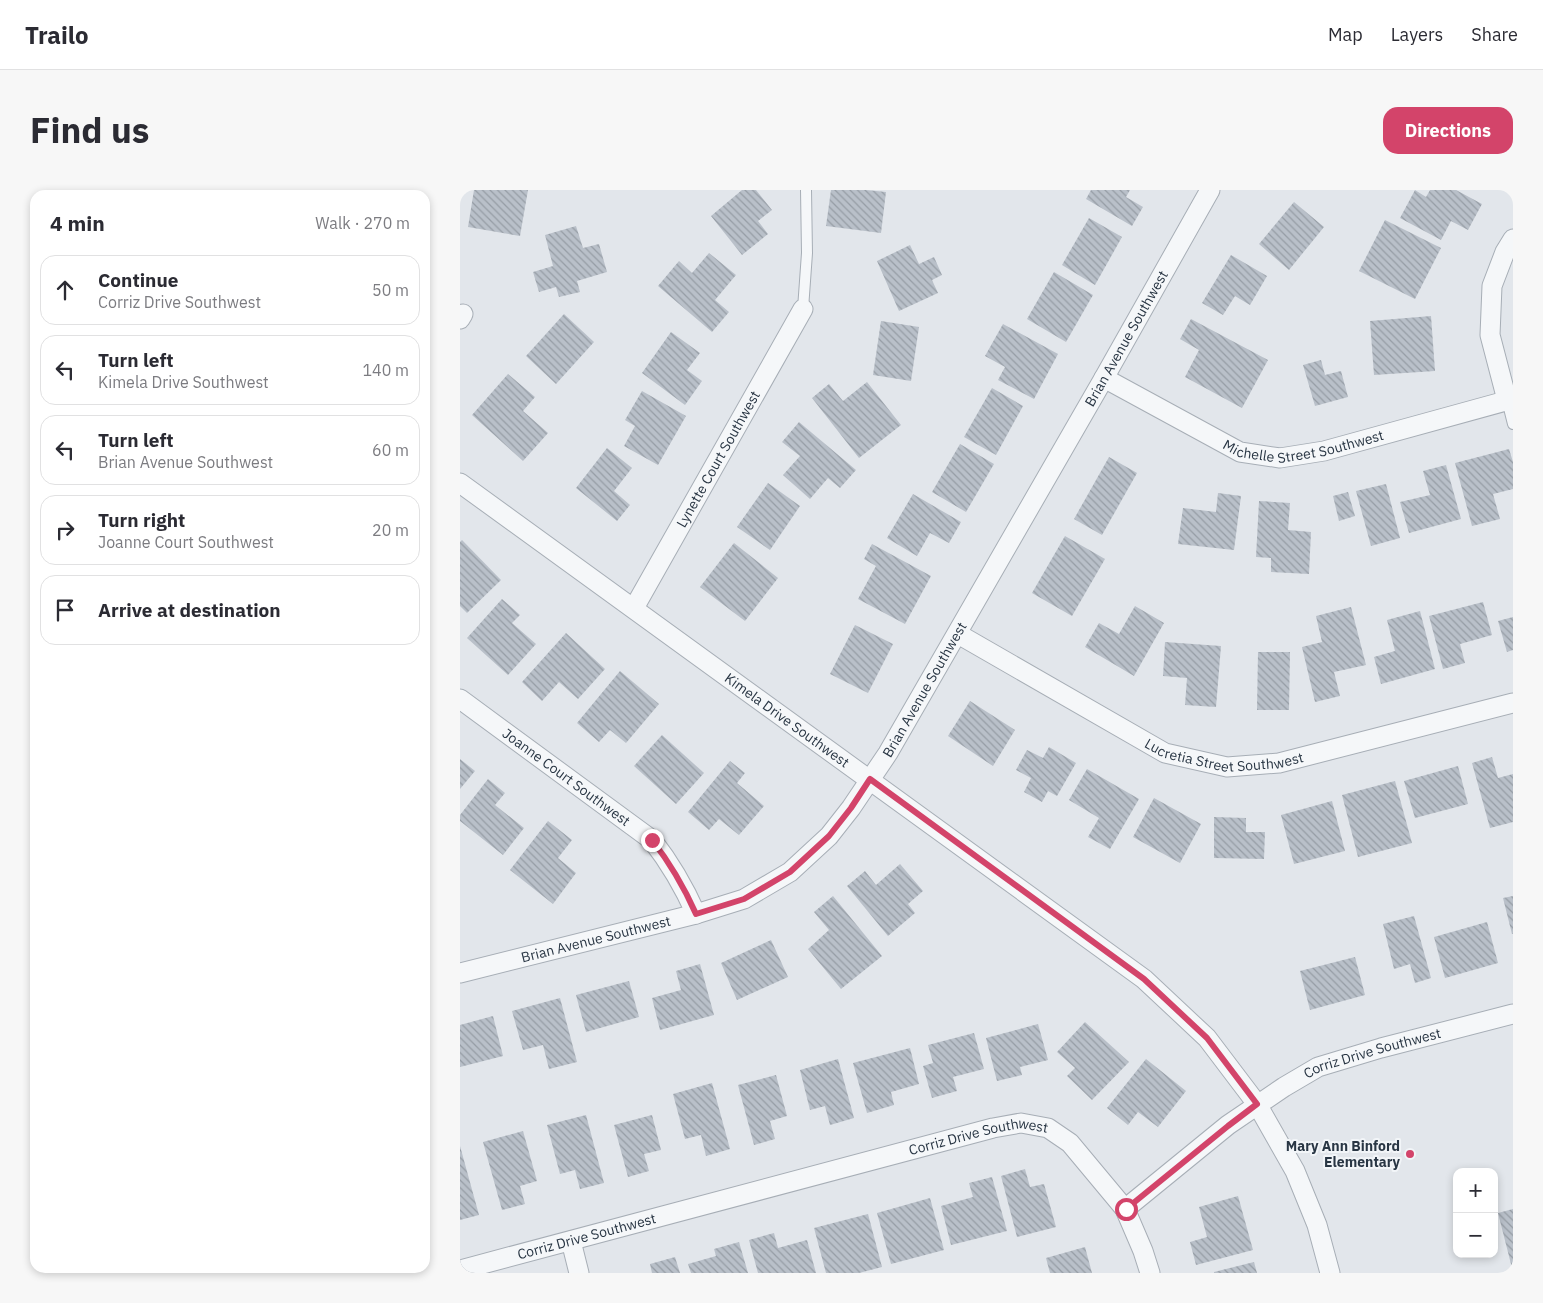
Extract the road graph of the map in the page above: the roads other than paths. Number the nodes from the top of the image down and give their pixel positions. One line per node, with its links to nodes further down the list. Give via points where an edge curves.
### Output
1 (806, 190): 4 (lane, via 807,253)
2 (1210, 190): 5 (street, Brian Avenue Southwest)
3 (1513, 238): 6 (street, via 1492,286 1490,335)
4 (803, 309): 9 (street, Lynette Court Southwest)
5 (1104, 378): 6 (street, Michelle Street Southwest, via 1240,452 1280,458 1324,451); 10 (street, Brian Avenue Southwest)
6 (1510, 399): 7 (lane)
7 (1513, 424)
8 (460, 482): 9 (street, Kimela Drive Southwest)
9 (634, 608): 13 (street, Kimela Drive Southwest)
10 (958, 634): 12 (street, Lucretia Street Southwest, via 1165,753 1227,767 1280,763); 13 (street, Brian Avenue Southwest)
11 (460, 698): 14 (street, Joanne Court Southwest, via 652,840 668,860)
12 (1513, 703)
13 (870, 779): 14 (street, Brian Avenue Southwest, via 829,836 790,872 744,899); 17 (street, Kimela Drive Southwest, via 1144,979 1207,1038)
14 (696, 914): 15 (street, Brian Avenue Southwest)
15 (460, 973)
16 (1513, 1014): 17 (street, Corriz Drive Southwest, via 1318,1067)
17 (1257, 1104): 18 (street, Corriz Drive Southwest); 23 (street, Kimela Drive Southwest, via 1296,1171)
18 (1126, 1209): 19 (street, Corriz Drive Southwest, via 1070,1142 1048,1128 1021,1123); 22 (street)
19 (571, 1240): 20 (street, Corriz Drive Southwest); 21 (street)
20 (460, 1270)
21 (579, 1273)
22 (1150, 1273)
23 (1330, 1273)

